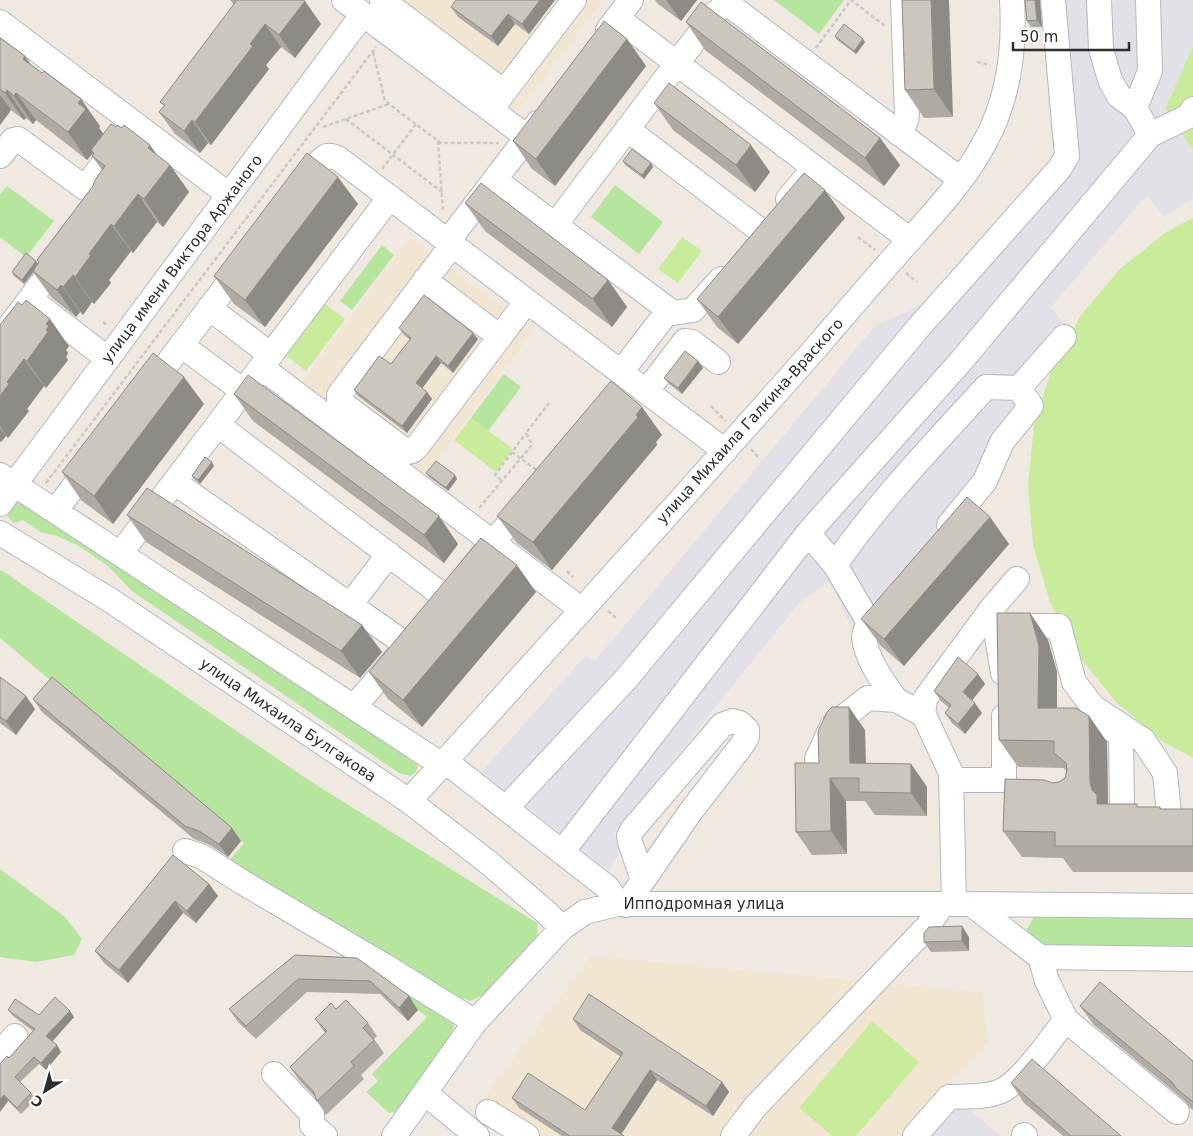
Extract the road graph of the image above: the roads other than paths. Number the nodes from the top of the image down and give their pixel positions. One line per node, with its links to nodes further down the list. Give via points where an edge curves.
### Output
1 (344, 0): 11 (street)
2 (382, 0): 15 (street)
3 (574, 0): 15 (street)
4 (725, 0): 14 (street); 21 (street)
5 (903, 0): 21 (street, via 907,115)
6 (1012, 0): 26 (street, улица Михаила Галкина-Враского, via 1008,81 986,140)
7 (1053, 0): 81 (street, via 1067,156 1060,168 919,327 626,679)
8 (1100, 0): 17 (street, via 1101,49 1110,80 1119,96)
9 (1148, 0): 17 (street, via 1150,71)
10 (624, 9): 13 (street); 14 (street)
11 (363, 14): 15 (street); 28 (street, улица имени Виктора Аржаного)
12 (0, 22): 19 (street)
13 (593, 50)
14 (677, 64): 20 (street); 25 (street)
15 (497, 101): 23 (street)
16 (551, 105): 23 (street)
17 (1135, 108): 22 (street)
18 (1192, 114): 22 (street)
19 (134, 124): 24 (street, via 93,195 18,139 13,140); 28 (street)
20 (627, 129): 31 (street); 36 (street)
21 (898, 132): 26 (street)
22 (1150, 135): 62 (street, via 962,360)
23 (527, 137): 27 (street)
24 (0, 156)
25 (814, 168): 34 (street); 36 (street)
26 (960, 179): 34 (street, улица Михаила Галкина-Враского)
27 (494, 180): 31 (street); 32 (street)
28 (229, 195): 46 (street, улица имени Виктора Аржаного)
29 (390, 197): 30 (street, via 339,158 326,156); 32 (street); 47 (street)
30 (286, 207)
31 (555, 225): 41 (street)
32 (448, 235): 37 (street); 39 (street)
33 (76, 239): 38 (street)
34 (910, 240): 55 (street, улица Михаила Галкина-Враского)
35 (256, 246): 40 (street)
36 (749, 246): 41 (street, via 693,310 679,314)
37 (425, 280): 43 (street); 43 (street, via 339,395 350,410 403,449 412,451)
38 (30, 300): 44 (street); 46 (street)
39 (527, 301): 43 (street); 49 (street)
40 (209, 308): 45 (street); 47 (street)
41 (668, 311): 49 (street)
42 (1064, 336): 50 (street)
43 (500, 337)
44 (0, 339)
45 (181, 344): 51 (street); 52 (street)
46 (108, 358): 57 (street, улица имени Виктора Аржаного)
47 (266, 361): 51 (street); 63 (street)
48 (718, 362): 49 (street, via 692,342 685,341)
49 (629, 385): 55 (street)
50 (1019, 388): 64 (street, via 1031,406 1002,442 985,481); 67 (street, via 986,387 906,476)
51 (243, 391): 53 (street)
52 (134, 407)
53 (218, 425): 58 (street); 66 (street)
54 (104, 446): 60 (street)
55 (725, 451): 71 (street, улица Михаила Галкина-Враского)
56 (547, 478): 63 (street)
57 (7, 480): 59 (street, улица имени Виктора Аржаного); 60 (street)
58 (174, 482): 65 (street); 69 (street)
59 (0, 504)
60 (55, 511): 65 (street)
61 (0, 533): 80 (street, улица Михаила Булгакова, via 110,600)
62 (808, 533): 67 (street); 85 (street)
63 (493, 542): 66 (street, via 441,605); 71 (street)
64 (935, 543)
65 (120, 554): 75 (street)
66 (389, 554): 69 (street)
67 (834, 565): 73 (street, via 867,619 878,621 864,636 872,663)
68 (1017, 579): 70 (street)
69 (350, 605): 75 (street, via 412,638)
70 (992, 608): 76 (street, via 925,699); 79 (street, via 1003,677 1013,781)
71 (593, 609): 78 (street, улица Михаила Галкина-Враского)
72 (1008, 626): 74 (street, via 1059,626 1074,682)
73 (896, 700): 76 (street); 77 (street, via 868,698 832,726)
74 (1093, 707): 82 (street, via 1101,721 1121,735); 82 (street, via 1143,740 1165,773)
75 (354, 708): 78 (street)
76 (923, 714): 79 (street, via 951,773)
77 (817, 759)
78 (444, 763): 80 (street, улица Михаила Галкина-Враского); 81 (street)
79 (951, 780): 88 (street)
80 (409, 801): 90 (street, улица Михаила Булгакова, via 489,863)
81 (506, 808): 85 (street)
82 (1136, 809): 83 (street)
83 (1193, 813)
84 (185, 852): 94 (street, via 202,856)
85 (562, 852): 87 (street, via 608,888)
86 (643, 880): 86 (street, via 747,737 740,724 733,721 722,725 628,836); 87 (street)
87 (622, 904): 88 (street, Ипподромная улица); 90 (street, Ипподромная улица, via 585,912)
88 (956, 904): 89 (street, Ипподромная улица); 91 (street); 103 (street, via 927,927 755,1107)
89 (1193, 906)
90 (562, 928): 94 (street, Ипподромная улица)
91 (1040, 957): 92 (street); 93 (street, via 1047,981)
92 (1193, 959)
93 (1066, 1020): 98 (street); 104 (street, via 1017,1080 985,1096 949,1097)
94 (475, 1022): 96 (street, Ипподромная улица)
95 (274, 1074): 99 (street, via 312,1114 312,1125)
96 (425, 1093): 100 (street, Ипподромная улица); 101 (street)
97 (488, 1112): 102 (street)
98 (1177, 1112)
99 (324, 1136)
100 (394, 1136)
101 (477, 1136)
102 (527, 1136)
103 (733, 1136)
104 (915, 1136)

